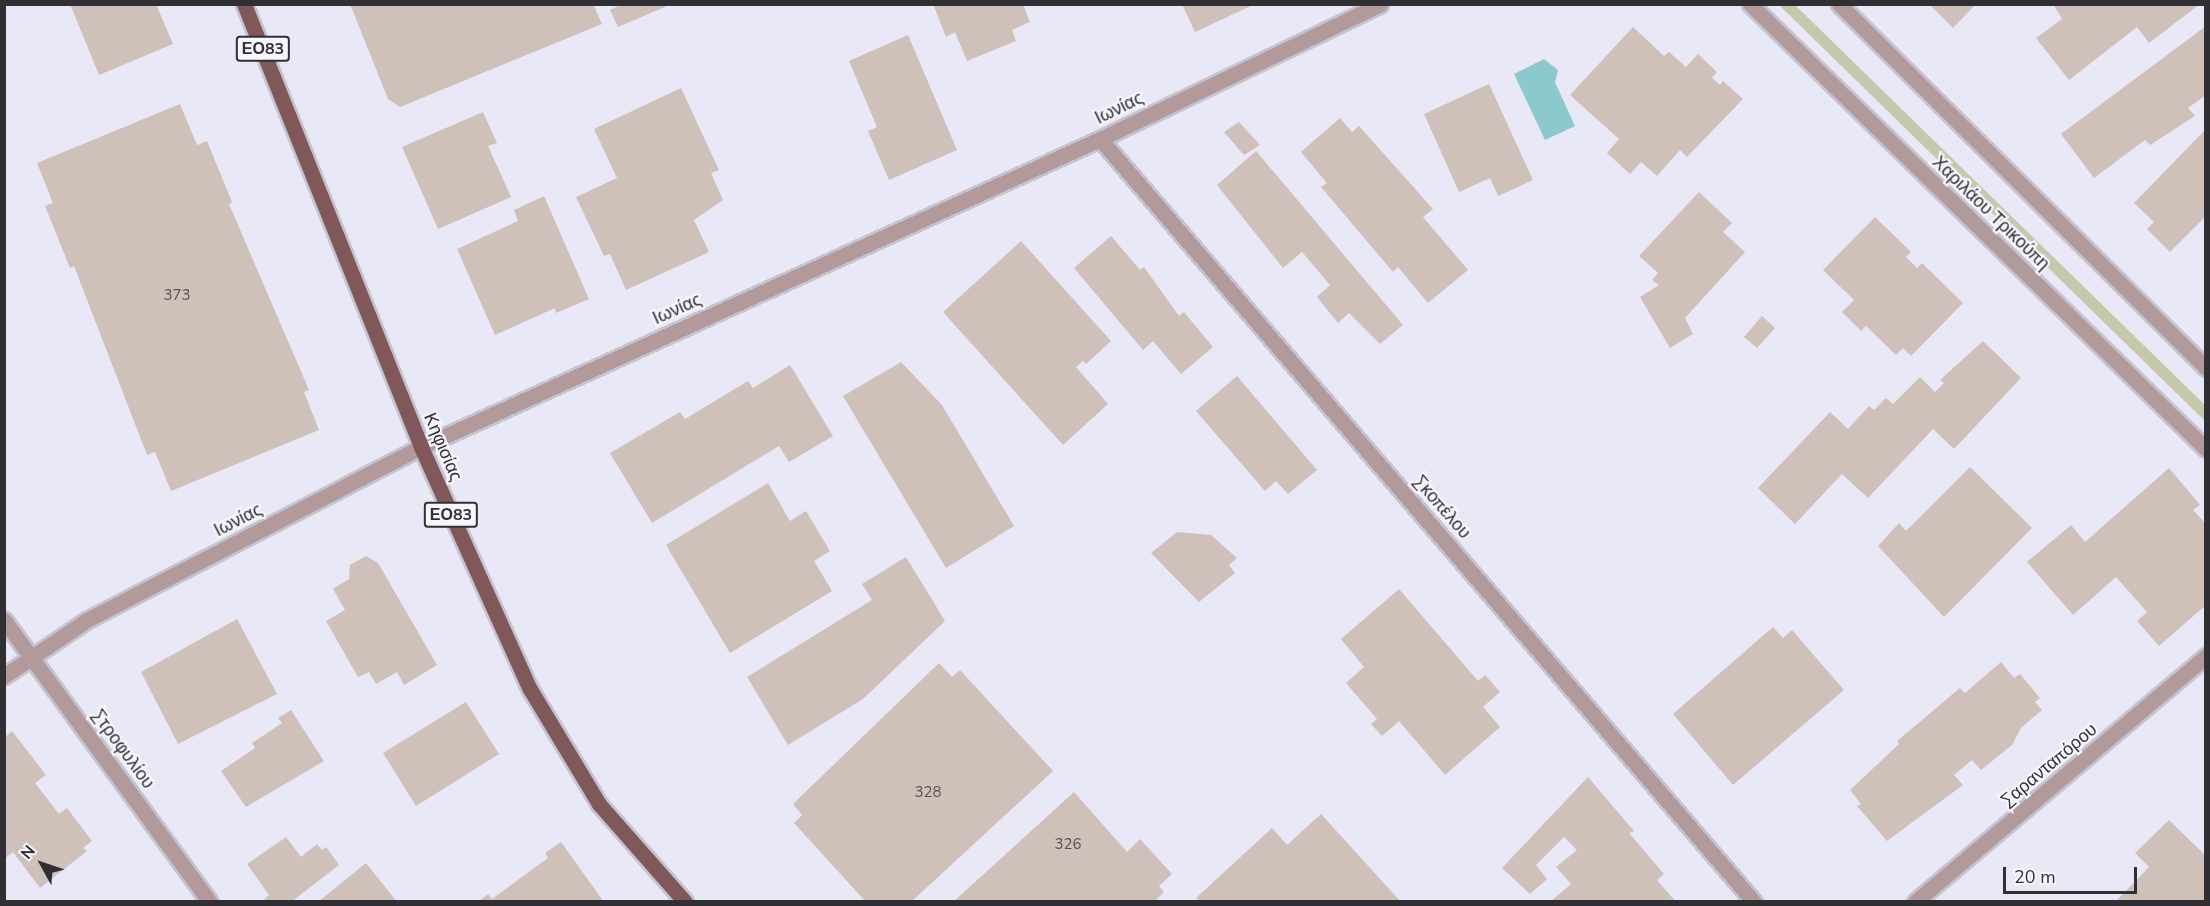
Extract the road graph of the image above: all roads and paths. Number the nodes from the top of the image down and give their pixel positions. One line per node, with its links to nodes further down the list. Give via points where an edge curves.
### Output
1 (244, 4): 7 (main road, Κηφισίας / ΕΟ83)
2 (1380, 4): 5 (street, Ιωνίας)
3 (1750, 4): 8 (street, Χαριλάου Τρικούπη)
4 (1839, 4): 6 (street)
5 (1100, 139): 7 (street, Ιωνίας); 15 (street, Σκοπέλου)
6 (2205, 368)
7 (421, 447): 11 (street, Ιωνίας, via 87,620); 14 (main road, Κηφισίας / ΕΟ83, via 530,689 564,750 632,845)
8 (2205, 449)
9 (4, 620): 11 (street, Στροφυλίου)
10 (2205, 656): 16 (street, Σαρανταπόρου)
11 (32, 657): 12 (street, Ιωνίας); 13 (street, Στροφυλίου)
12 (4, 676)
13 (210, 902)
14 (685, 902)
15 (1754, 902)
16 (1915, 902)

